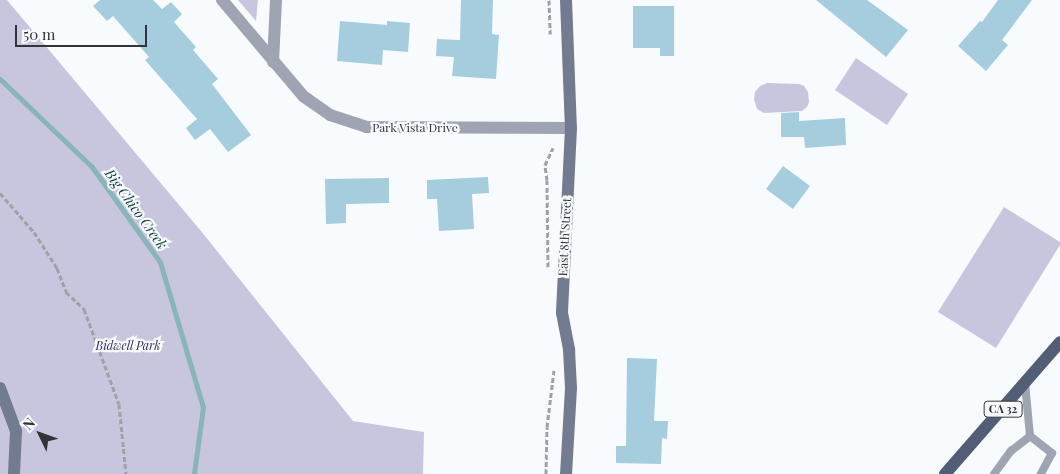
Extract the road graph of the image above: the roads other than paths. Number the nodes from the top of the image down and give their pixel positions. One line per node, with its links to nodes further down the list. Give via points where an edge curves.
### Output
1 (222, 0): 4 (street, Park Vista Drive)
2 (276, 0): 4 (street)
3 (566, 0): 5 (street, East 8th Street)
4 (273, 62): 5 (street, Park Vista Drive, via 309,101 330,115 366,127)
5 (571, 128): 11 (street, East 8th Street, via 562,313 569,350 571,388)
6 (1060, 342): 7 (main road, CA 32)
7 (1025, 383): 9 (lane); 12 (main road, CA 32)
8 (0, 388): 10 (street, via 16,431)
9 (1030, 436): 13 (lane, via 1011,451); 14 (lane, via 1052,453)
10 (14, 474)
11 (566, 474)
12 (945, 474)
13 (994, 474)
14 (1041, 474)

